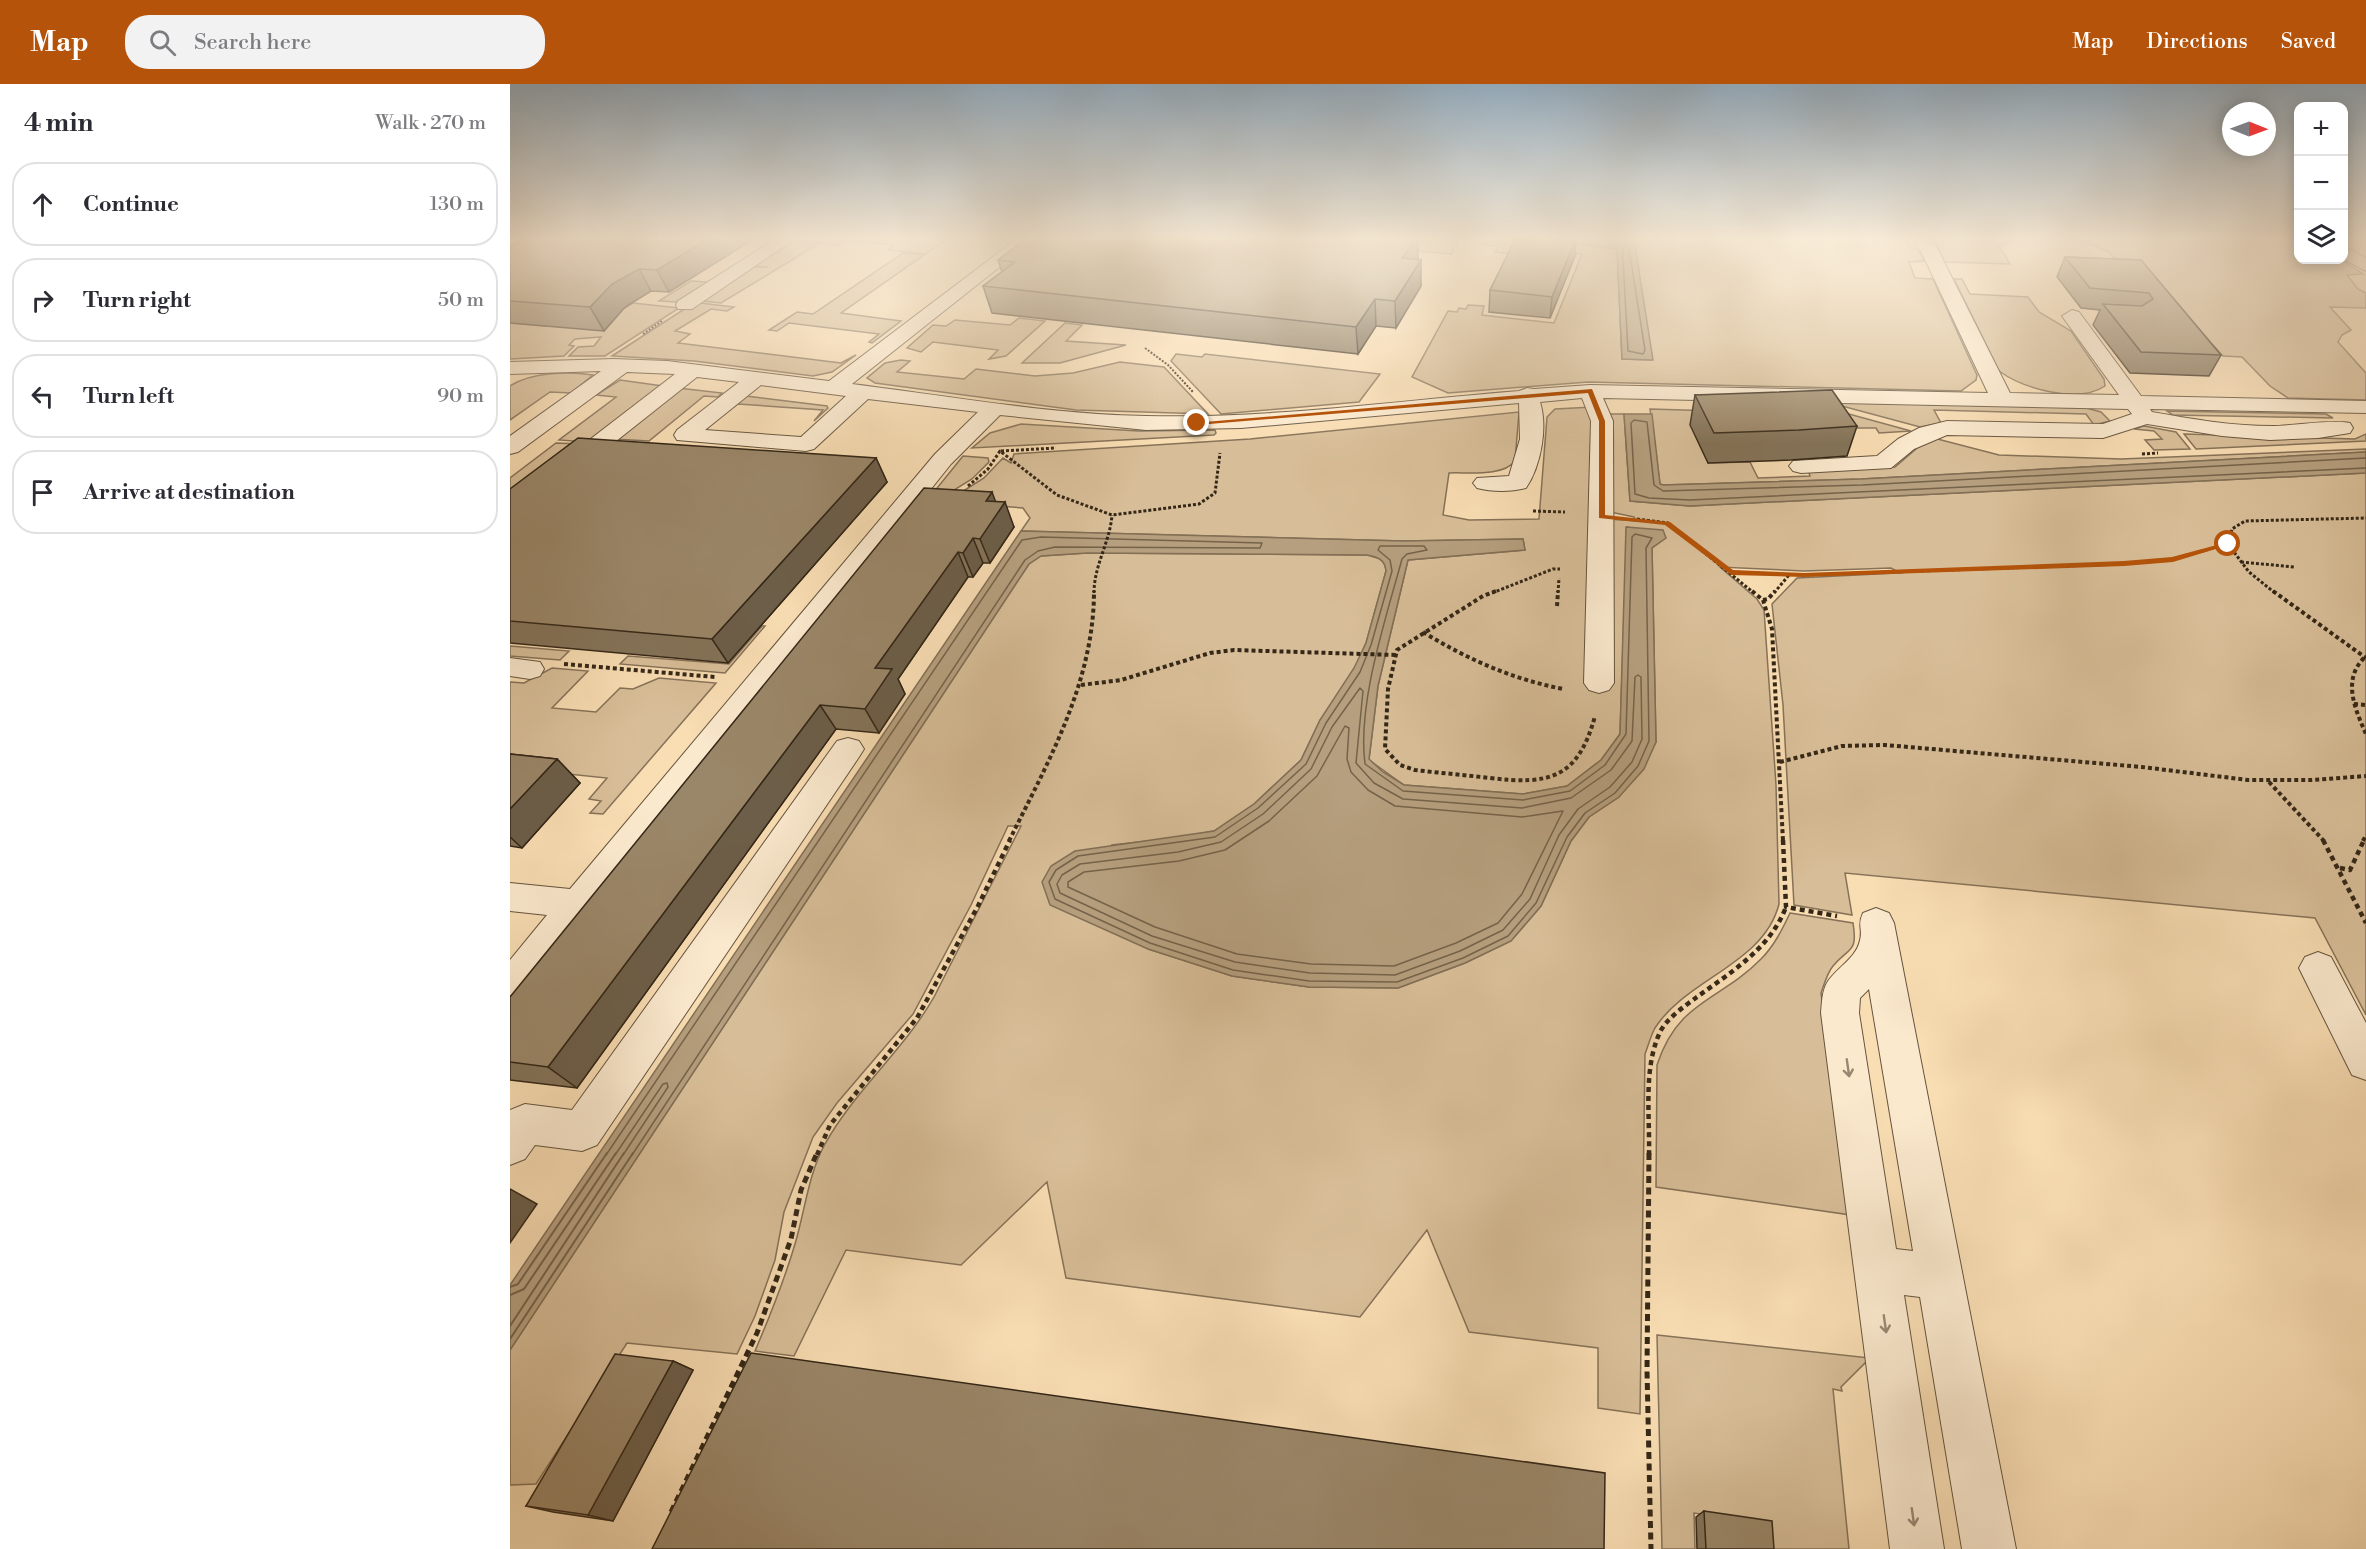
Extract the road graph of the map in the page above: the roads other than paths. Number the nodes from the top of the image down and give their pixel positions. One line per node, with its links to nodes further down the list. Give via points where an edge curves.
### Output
1 (939, 306): 10 (street)
2 (1957, 306): 14 (street)
3 (2052, 306): 4 (street)
4 (2072, 316): 5 (street); 17 (street)
5 (2095, 317)
6 (622, 366): 7 (street); 8 (street); 18 (street)
7 (693, 370): 9 (street); 21 (street)
8 (515, 371)
9 (757, 378): 10 (street); 12 (street, via 686,435 806,444)
10 (833, 388): 12 (street)
11 (1590, 391): 13 (street); 14 (street); 22 (street, via 1602,421)
12 (863, 392): 16 (street)
13 (1527, 394): 16 (street, via 1197,423 1074,418); 20 (street, via 1533,408 1530,448 1518,483)
14 (2002, 399): 17 (street)
15 (2360, 407): 17 (street); 17 (street, via 2364,415 2342,428 2313,433 2218,431)
16 (995, 408): 25 (street, via 943,459)
17 (2139, 410): 19 (street, via 2119,428 2103,431 1947,428 1913,440 1883,463)
18 (510, 447)
19 (1802, 466)
20 (1485, 483)
21 (510, 513)
22 (1598, 688)
23 (848, 749): 31 (street, via 582,1131 525,1124)
24 (510, 897): 25 (street)
25 (578, 904): 27 (street)
26 (2318, 968): 30 (street)
27 (510, 987)
28 (1840, 1013): 29 (street); 29 (street, via 1842,992 1866,966 1877,931); 32 (street, one-way to 32)
29 (1893, 1019): 33 (street)
30 (2366, 1062)
31 (510, 1145)
32 (1877, 1269): 33 (street); 34 (street, one-way to 34)
33 (1940, 1277): 35 (street)
34 (1917, 1549)
35 (1989, 1549)

